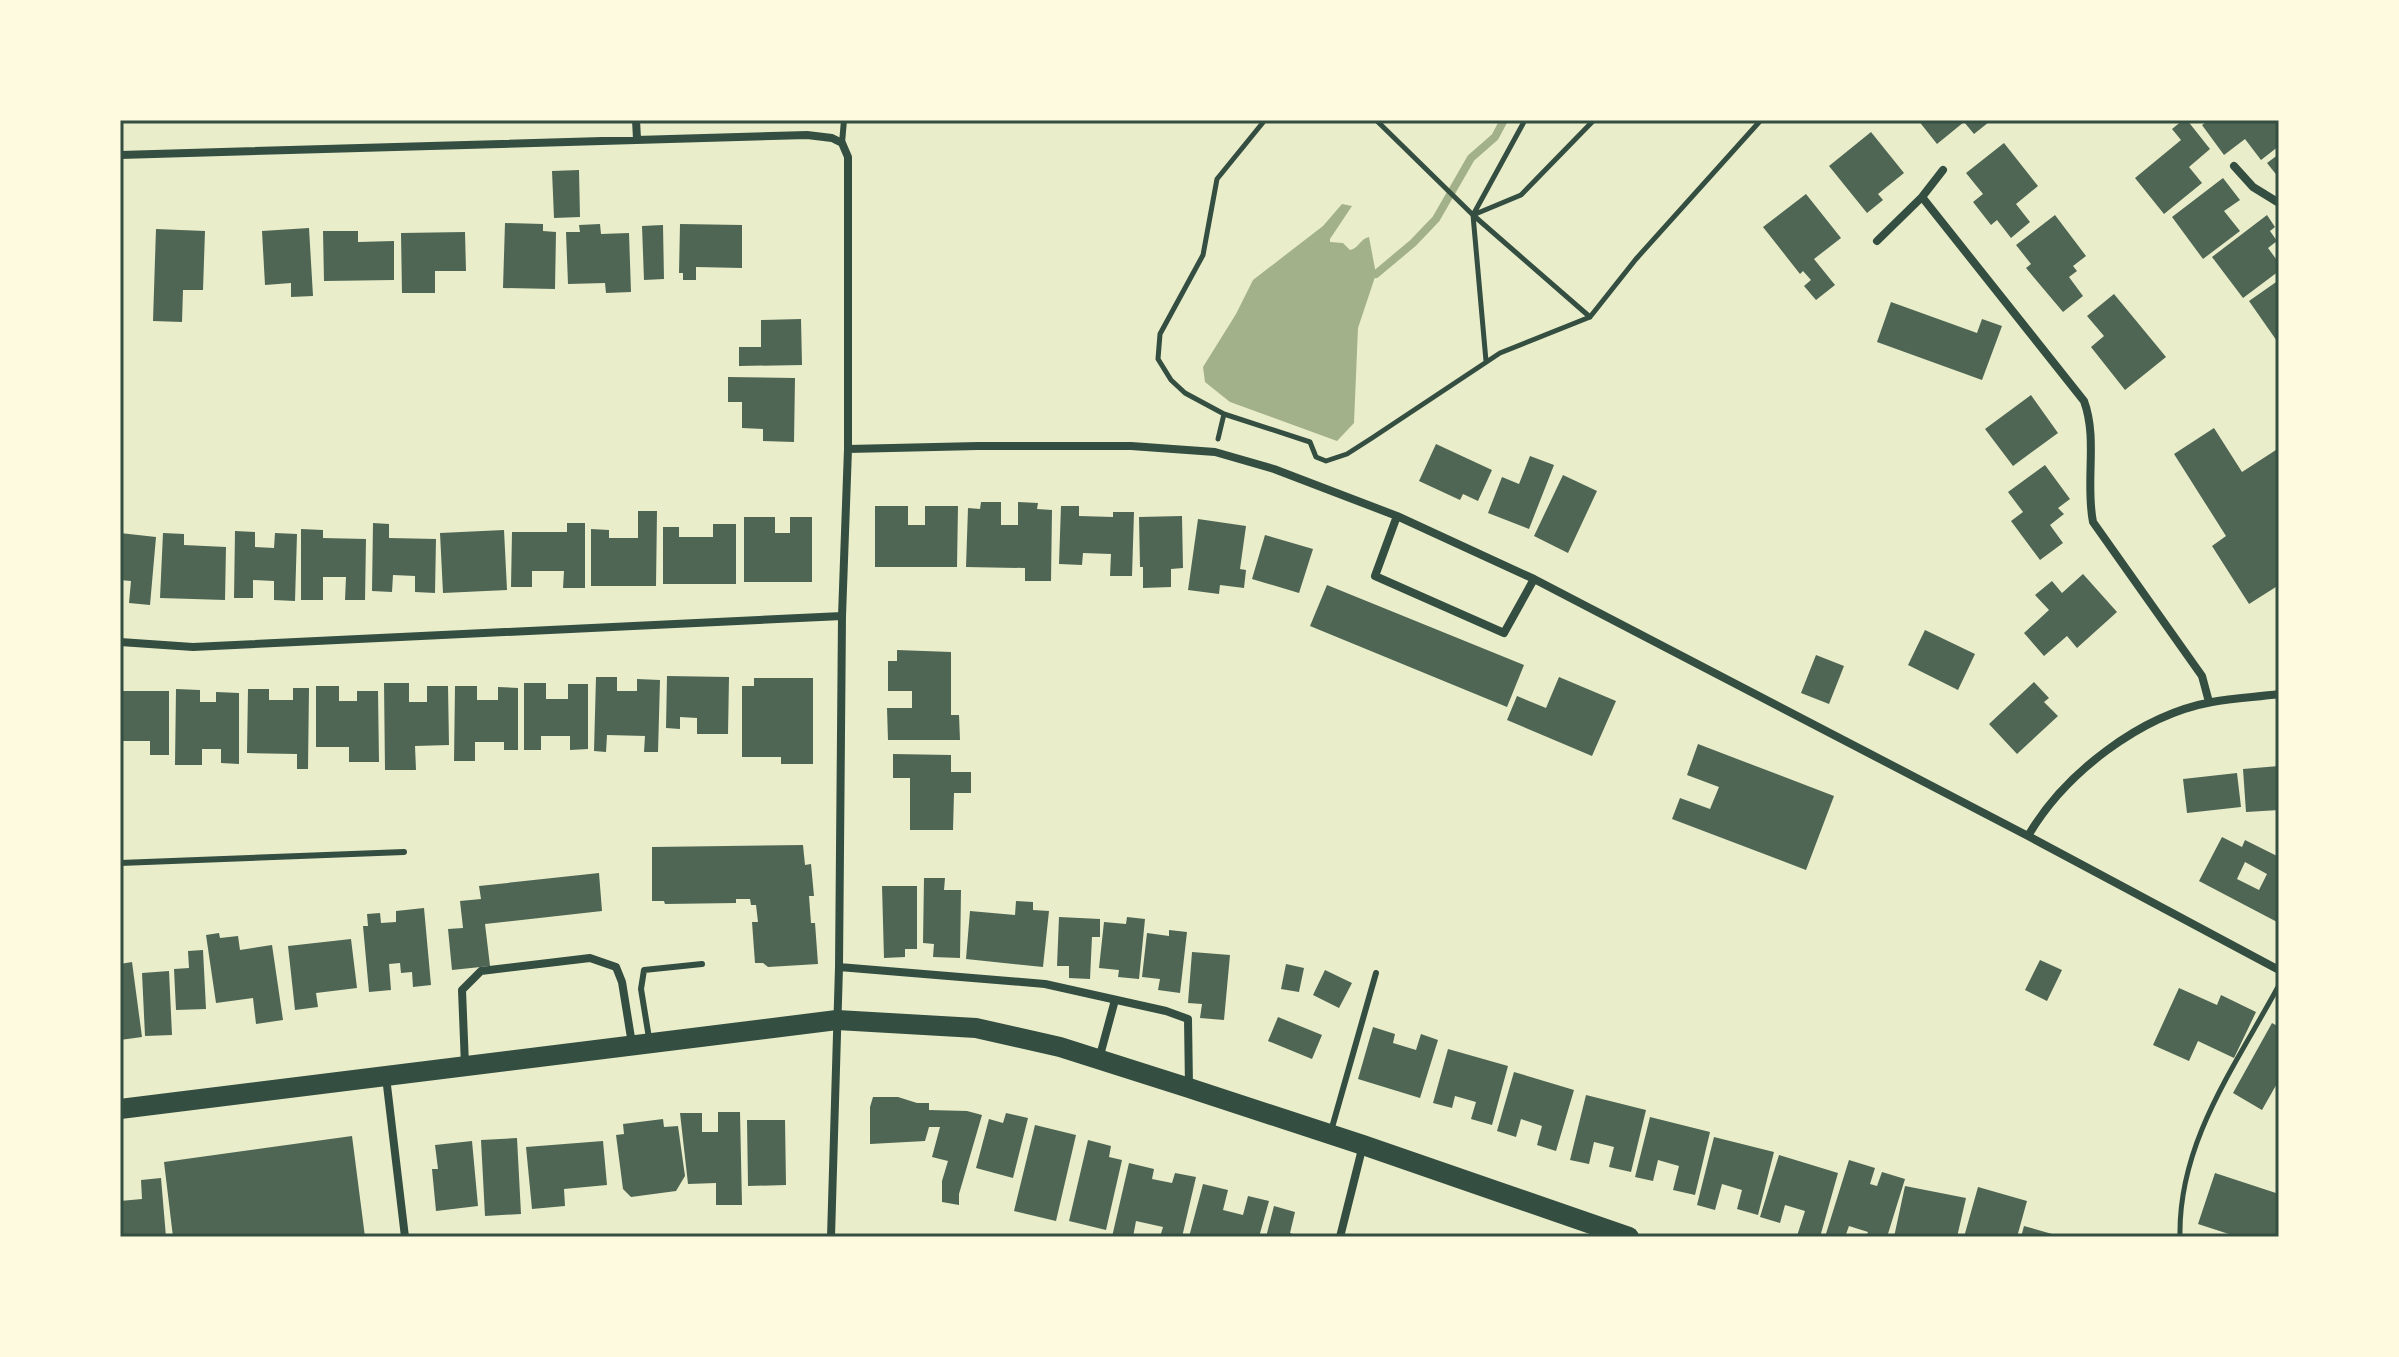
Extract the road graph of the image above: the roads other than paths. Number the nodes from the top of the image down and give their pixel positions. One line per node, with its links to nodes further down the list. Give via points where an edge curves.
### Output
1 (636, 120): 3 (street)
2 (844, 120): 4 (lane)
3 (637, 139): 4 (street, via 807,135); 5 (street)
4 (842, 143): 11 (street, via 848,157)
5 (120, 155)
6 (2234, 166): 9 (street, via 2253,187)
7 (1943, 170): 8 (street)
8 (1922, 197): 10 (street); 17 (street, via 2084,401 2091,421 2088,498 2093,522 2202,676)
9 (2279, 203)
10 (1877, 241)
11 (848, 449): 12 (street, via 1131,446 1215,452); 14 (street)
12 (1397, 516): 13 (street); 13 (street, via 1375,576 1504,633)
13 (1534, 579): 18 (street)
14 (842, 616): 15 (street, via 193,647); 22 (street)
15 (120, 642)
16 (2279, 694): 17 (street)
17 (2209, 702): 18 (street, via 2119,741 2066,783)
18 (2028, 836): 23 (street)
19 (404, 852): 20 (lane)
20 (120, 863)
21 (702, 964): 27 (lane, via 644,970)
22 (839, 967): 25 (street, via 1045,984); 26 (street)
23 (2279, 970)
24 (1376, 973): 33 (lane)
25 (1115, 1000): 28 (street); 31 (street, via 1188,1019)
26 (837, 1020): 27 (main road); 28 (main road, via 976,1028); 36 (street)
27 (640, 1043): 29 (main road); 29 (street, via 616,967 590,958 481,971 462,990)
28 (1099, 1059): 31 (main road)
29 (465, 1066): 30 (main road)
30 (386, 1077): 32 (main road); 35 (street)
31 (1189, 1088): 33 (main road)
32 (120, 1109)
33 (1330, 1134): 34 (main road)
34 (1363, 1145): 37 (street); 38 (main road)
35 (405, 1237)
36 (831, 1237)
37 (1340, 1237)
38 (1629, 1237)

